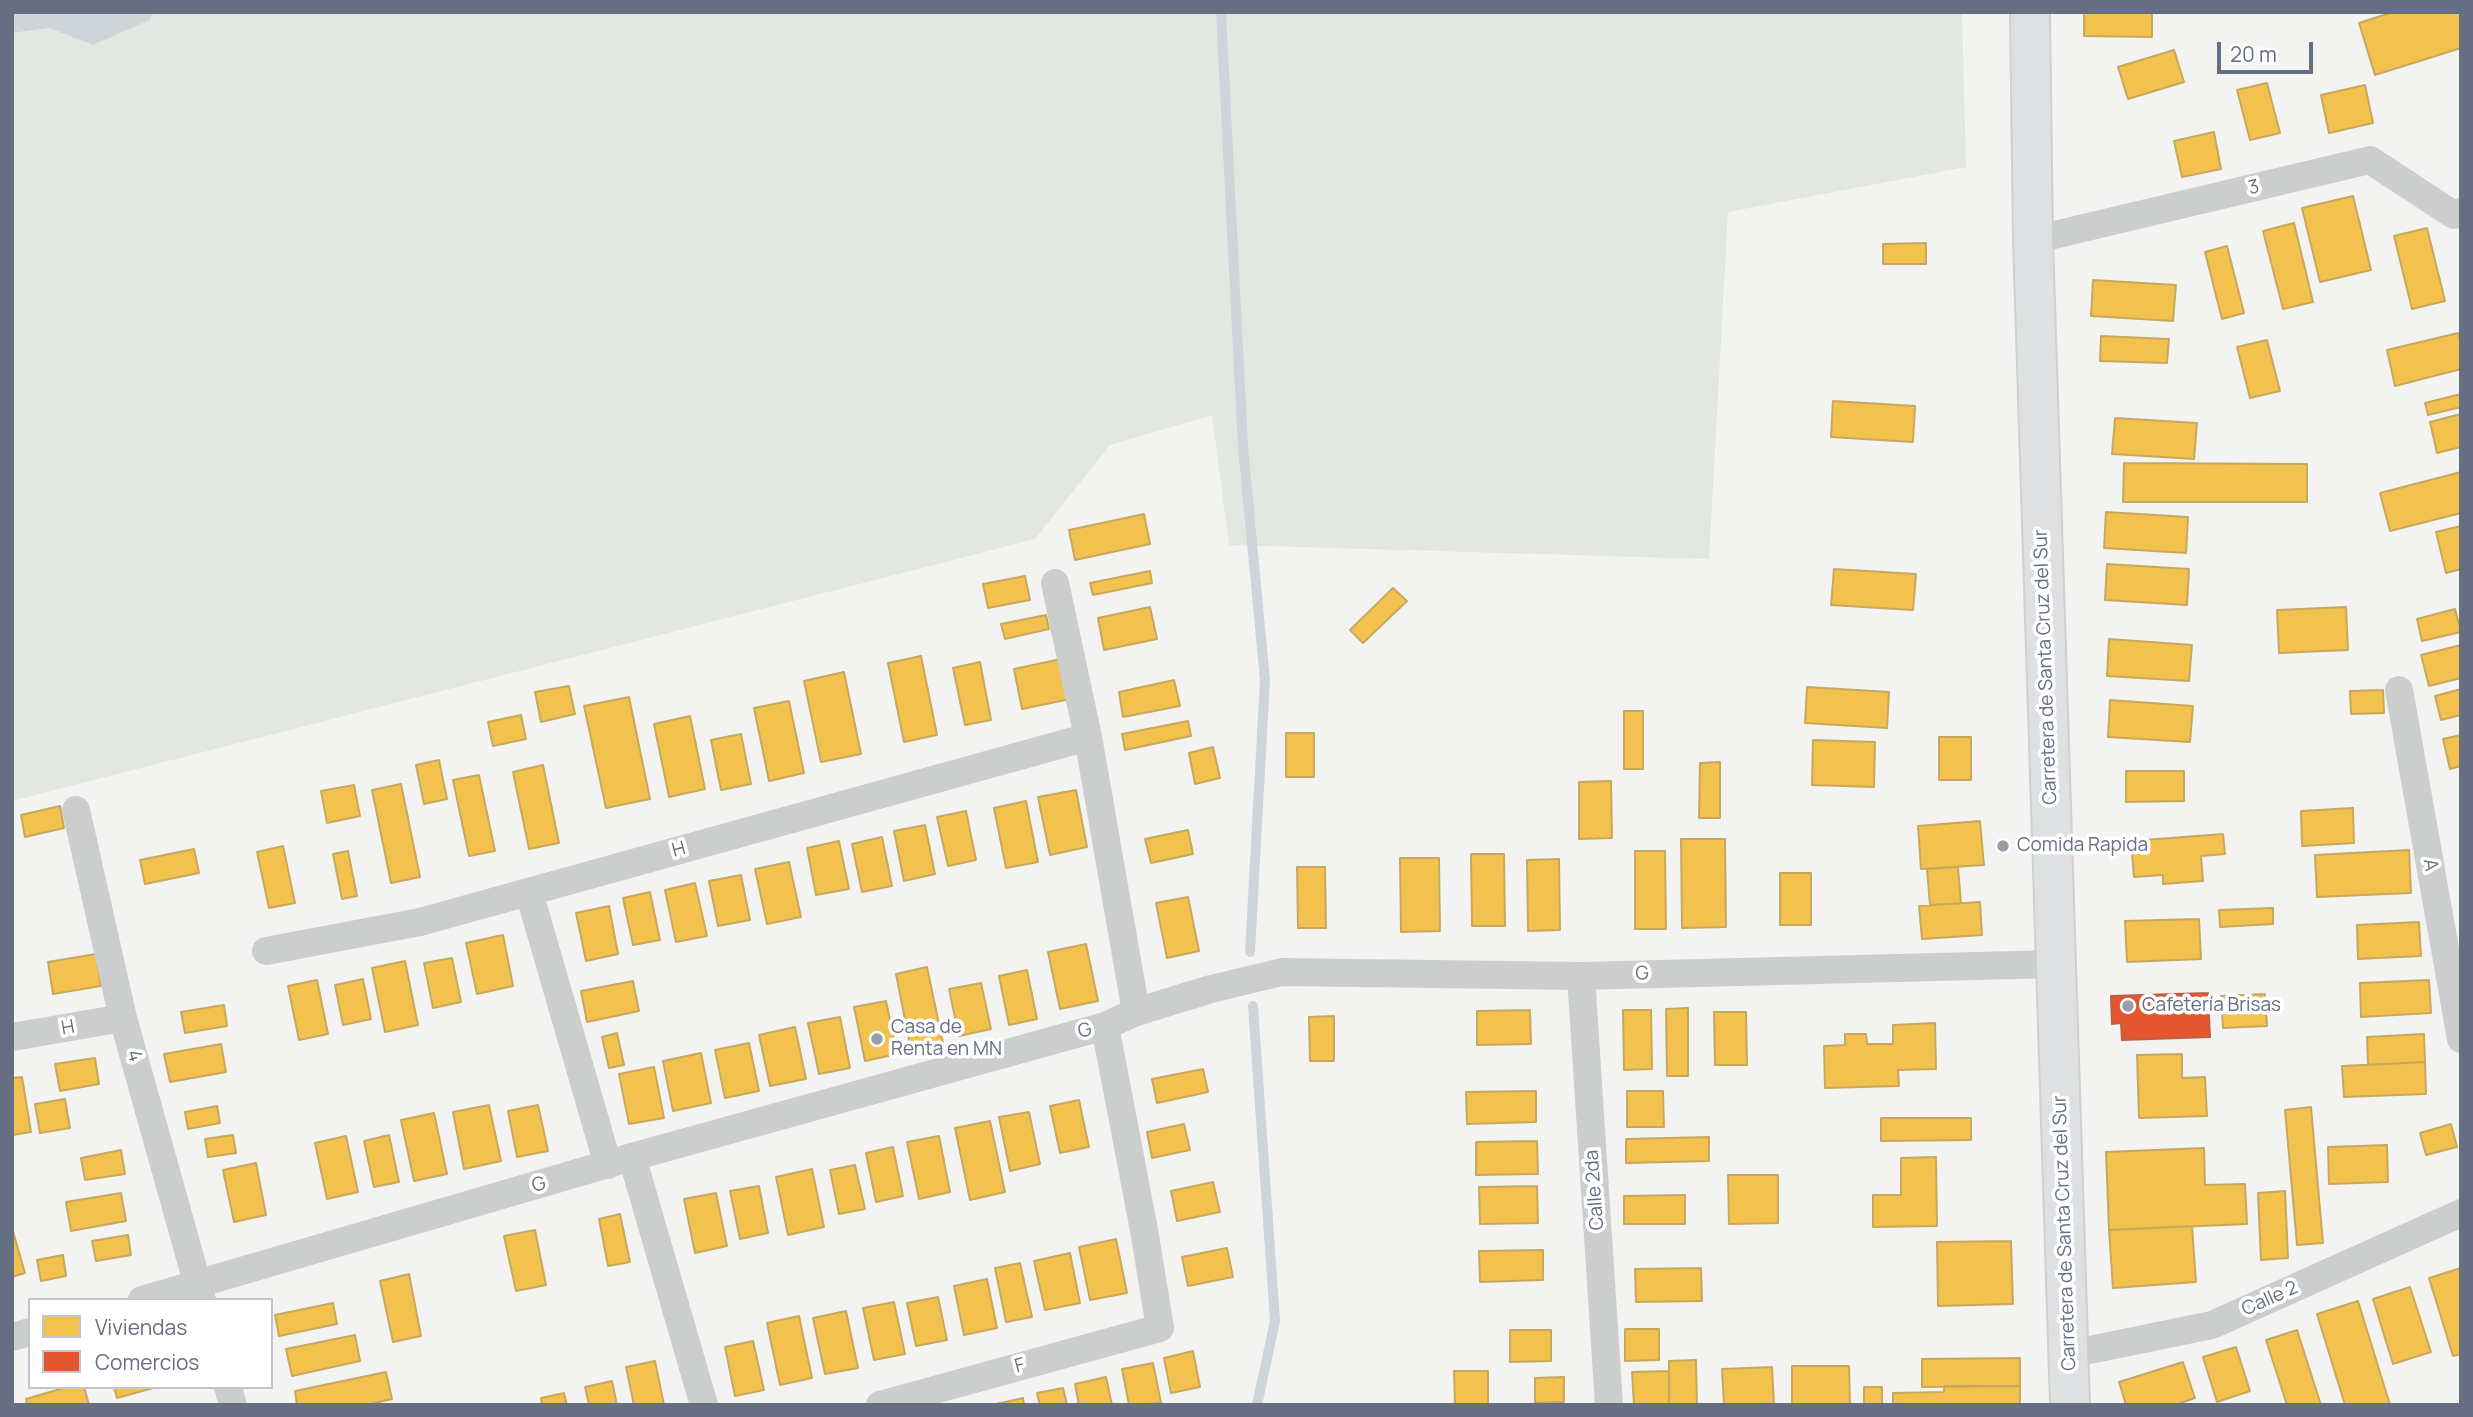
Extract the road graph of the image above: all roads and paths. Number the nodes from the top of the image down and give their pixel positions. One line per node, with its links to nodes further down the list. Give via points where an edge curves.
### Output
1 (2030, 12): 3 (main road, Carretera de Santa Cruz del Sur)
2 (2458, 222): 3 (street, 3, via 2371,160)
3 (2033, 240): 10 (main road, Carretera de Santa Cruz del Sur)
4 (1055, 583): 6 (street)
5 (2399, 690): 16 (street, A)
6 (1088, 737): 8 (street, H); 12 (street)
7 (76, 810): 13 (street, 4)
8 (529, 892): 9 (street, H, via 420,922); 17 (street)
9 (267, 951)
10 (2055, 964): 11 (street, G); 21 (main road, Carretera de Santa Cruz del Sur)
11 (1581, 976): 12 (street, G, via 1282,972); 24 (street, Calle 2da)
12 (1136, 1012): 14 (street, G)
13 (123, 1018): 15 (street, H); 19 (street, 4)
14 (1105, 1026): 17 (street, G); 23 (street, F, via 1160,1328)
15 (12, 1037)
16 (2461, 1039)
17 (620, 1161): 19 (street, G); 22 (street)
18 (2461, 1213): 21 (street, Calle 2, via 2212,1325)
19 (200, 1292): 20 (street, G)
20 (156, 1298)
21 (2070, 1354): 25 (main road, Carretera de Santa Cruz del Sur)
22 (704, 1405)
23 (880, 1405)
24 (1609, 1405)
25 (2070, 1405)

